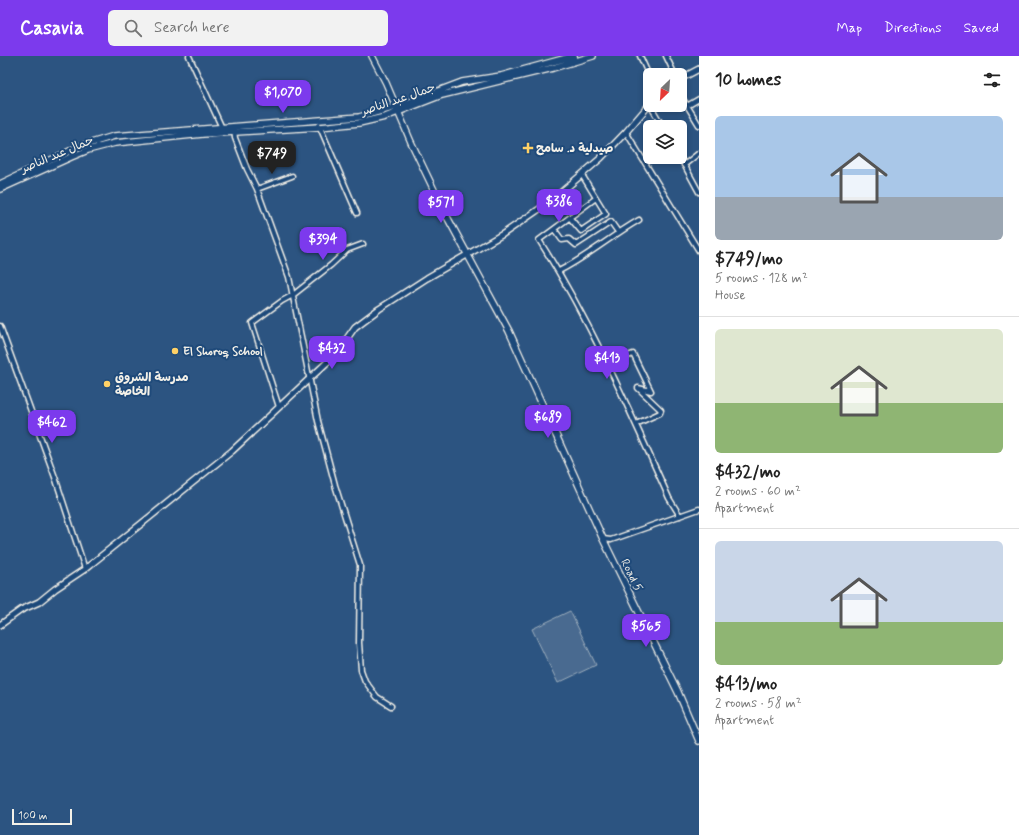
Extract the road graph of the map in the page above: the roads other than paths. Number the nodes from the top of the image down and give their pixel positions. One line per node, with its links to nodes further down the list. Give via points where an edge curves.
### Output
1 (189, 56): 18 (street)
2 (372, 56): 13 (main road, Road 5)
3 (574, 56): 13 (main road, جمال عبد الناصر, via 501,76 462,82)
4 (592, 56): 13 (main road, جمال عبد الناصر, via 442,95)
5 (640, 56): 7 (street)
6 (666, 56): 8 (street)
7 (645, 68)
8 (672, 68)
9 (699, 69): 10 (street)
10 (687, 76)
11 (699, 99): 12 (street)
12 (687, 106): 16 (street)
13 (397, 110): 15 (main road, جمال عبد الناصر); 17 (main road, جمال عبد الناصر, via 360,123); 37 (main road, Road 5)
14 (644, 112): 20 (street)
15 (318, 121): 17 (street); 19 (main road, جمال عبد الناصر)
16 (699, 125)
17 (320, 127): 19 (main road, جمال عبد الناصر); 30 (street)
18 (222, 128): 19 (main road, جمال عبد الناصر); 25 (main road, جمال عبد الناصر, via 114,136 60,155)
19 (234, 129): 26 (main road, جمال عبد الناصر, via 115,143 88,150); 27 (street, via 247,169)
20 (626, 132): 23 (street); 36 (street)
21 (699, 153): 22 (street)
22 (684, 165): 28 (street)
23 (582, 175): 29 (street); 37 (street, via 536,213)
24 (292, 176): 27 (street)
25 (0, 184)
26 (0, 189)
27 (257, 189): 39 (street, via 290,277)
28 (699, 192)
29 (596, 198): 31 (street); 31 (street, via 606,214 581,231)
30 (357, 213)
31 (570, 218): 33 (street)
32 (639, 220): 34 (street)
33 (554, 229): 34 (street, via 562,240 569,239 576,245 611,222); 38 (street, via 539,240)
34 (618, 232): 38 (street)
35 (363, 244): 39 (street, via 347,250)
36 (699, 251)
37 (467, 254): 42 (street, via 384,305 355,327 336,354); 47 (main road, Road 5, via 501,316)
38 (559, 272): 41 (street)
39 (293, 295): 42 (street); 43 (street, via 252,323)
40 (0, 326): 48 (street)
41 (608, 364): 44 (street); 44 (street, via 634,354 652,391 638,388 661,410 660,413)
42 (310, 380): 43 (street); 50 (street, via 335,485 360,565 358,643 361,670 365,681 377,697)
43 (279, 407): 48 (street, via 232,451)
44 (636, 424): 46 (street, via 669,498)
45 (699, 509): 46 (street)
46 (680, 516): 47 (street, via 611,540)
47 (603, 539): 51 (main road, Road 5, via 678,692)
48 (86, 569): 49 (street, via 39,602 21,610)
49 (0, 625)
50 (391, 706)
51 (699, 741)

